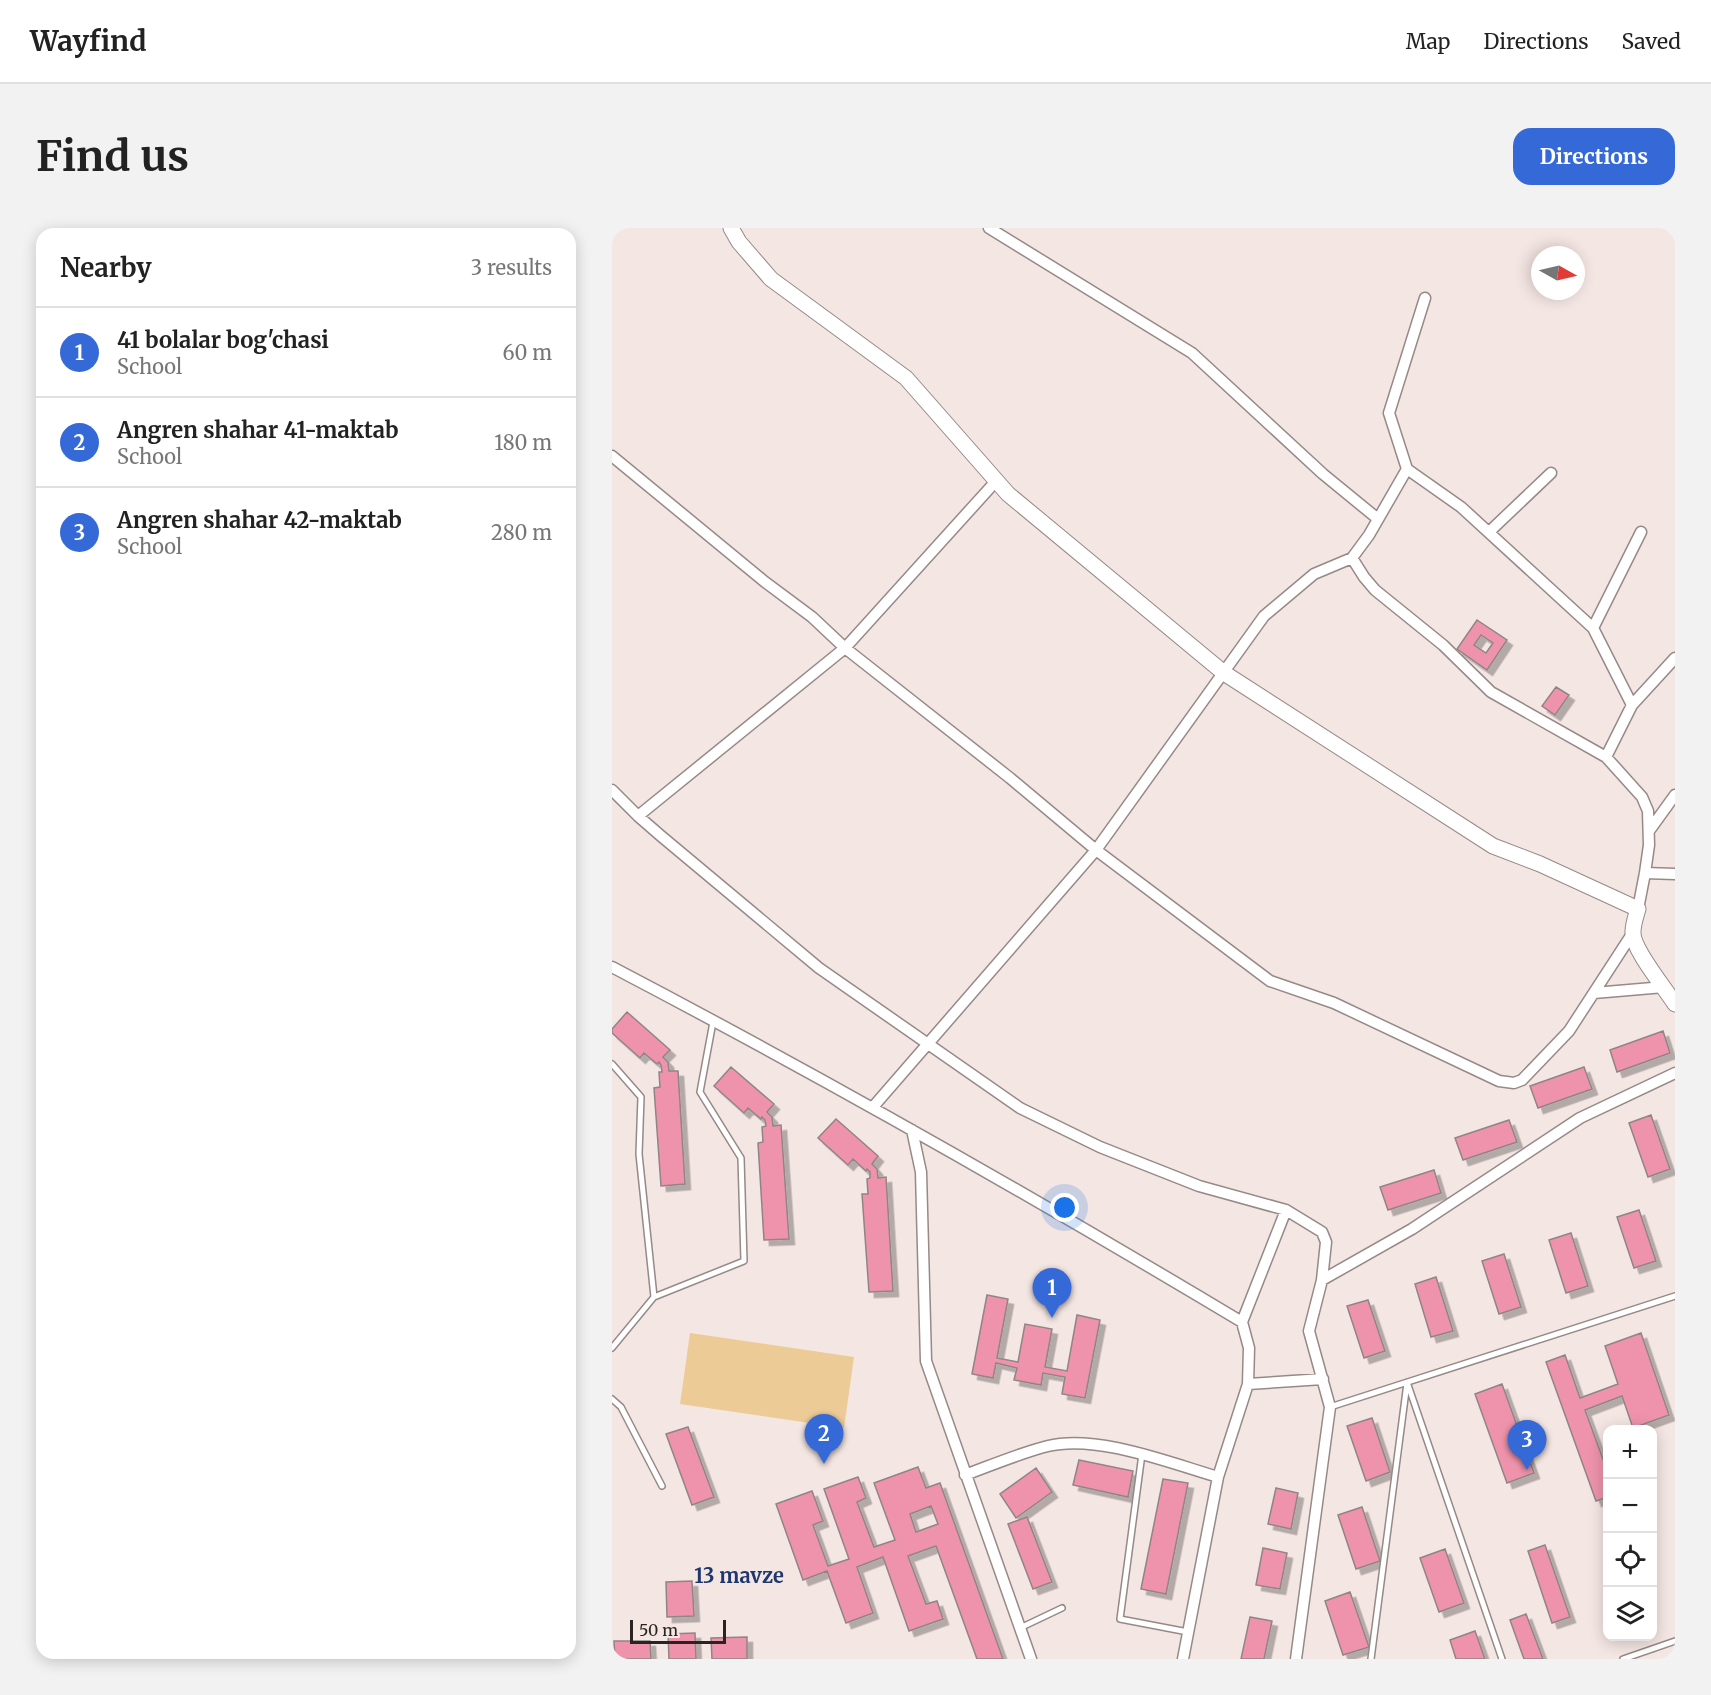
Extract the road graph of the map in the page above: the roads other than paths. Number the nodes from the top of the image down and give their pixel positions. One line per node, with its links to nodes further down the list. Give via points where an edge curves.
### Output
1 (731, 228): 7 (street, via 771,279 906,378)
2 (989, 228): 8 (street, via 1192,353 1323,474)
3 (1425, 298): 5 (street, via 1389,412)
4 (612, 456): 13 (street)
5 (1407, 469): 8 (street); 9 (street)
6 (1551, 473): 9 (street)
7 (997, 480): 13 (street); 15 (street, via 1008,494)
8 (1378, 519): 11 (street)
9 (1489, 532): 12 (street)
10 (1641, 532): 12 (street)
11 (1352, 558): 15 (street, via 1314,574 1264,616); 17 (street, via 1375,590 1443,645 1491,692)
12 (1593, 628): 16 (street)
13 (846, 648): 20 (street); 22 (street)
14 (1675, 658): 16 (street)
15 (1224, 673): 22 (street); 25 (street, via 1493,846)
16 (1632, 705): 17 (street)
17 (1606, 757): 21 (street, via 1642,797 1648,811)
18 (612, 790): 20 (street)
19 (1675, 795): 21 (street)
20 (638, 816): 32 (street, via 819,968)
21 (1649, 831): 23 (street)
22 (1095, 850): 29 (street, via 1270,981 1334,1003 1503,1082 1522,1080 1569,1031); 32 (street)
23 (1645, 873): 24 (street); 25 (street)
24 (1675, 874)
25 (1638, 909): 26 (street)
26 (1632, 934): 28 (street, via 1649,969); 29 (street)
27 (612, 967): 31 (street)
28 (1664, 987): 29 (street); 30 (street)
29 (1594, 993)
30 (1675, 1004)
31 (713, 1020): 35 (street); 40 (lane, via 700,1092 741,1158 744,1261)
32 (928, 1042): 35 (street); 37 (street, via 1020,1108 1100,1147 1199,1186)
33 (612, 1064): 40 (lane, via 641,1097 639,1154)
34 (1675, 1073): 38 (street, via 1580,1118 1412,1229)
35 (873, 1107): 36 (street)
36 (912, 1130): 41 (street); 49 (street, via 921,1172 927,1361)
37 (1286, 1210): 38 (street, via 1324,1235); 41 (street)
38 (1322, 1280): 43 (street, via 1309,1331)
39 (1675, 1296): 44 (lane)
40 (654, 1297): 42 (lane)
41 (1242, 1322): 45 (street, via 1249,1348)
42 (612, 1348)
43 (1323, 1379): 45 (street); 47 (street)
44 (1407, 1382): 47 (lane); 59 (lane); 60 (lane)
45 (1248, 1384): 50 (street)
46 (612, 1399): 51 (lane, via 621,1407)
47 (1330, 1407): 58 (street)
48 (1142, 1454): 49 (street, via 1071,1443 1049,1446); 50 (street); 54 (lane, via 1120,1619)
49 (965, 1475): 53 (street)
50 (1218, 1477): 54 (street)
51 (662, 1486)
52 (1062, 1608): 53 (lane)
53 (1020, 1629): 56 (street)
54 (1188, 1632): 57 (street)
55 (1675, 1641): 61 (lane)
56 (1031, 1659)
57 (1183, 1659)
58 (1296, 1659)
59 (1371, 1659)
60 (1502, 1659)
61 (1623, 1659)

